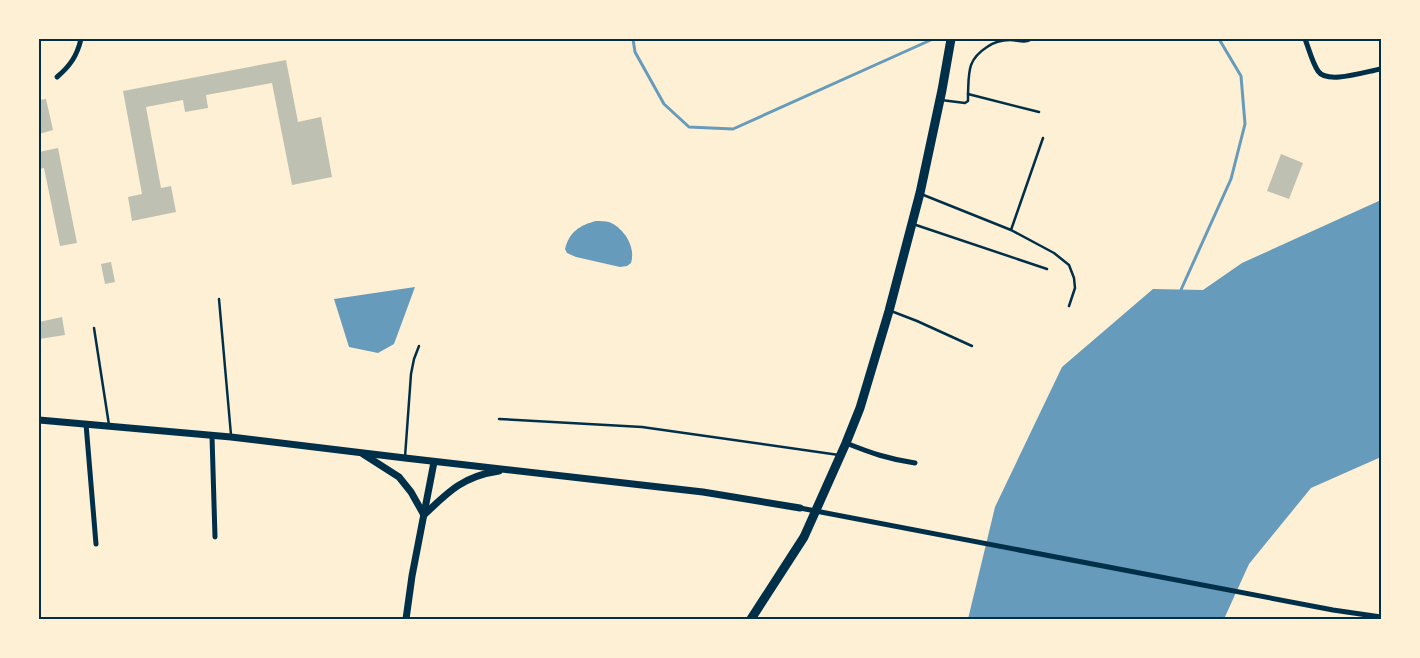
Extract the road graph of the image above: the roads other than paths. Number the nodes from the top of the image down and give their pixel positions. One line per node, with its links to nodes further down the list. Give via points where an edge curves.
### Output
1 (81, 39): 6 (street, via 71,64)
2 (951, 39): 8 (main road)
3 (1032, 39): 7 (lane, via 1022,42 1000,40 977,54 969,72)
4 (1305, 39): 5 (street, via 1318,72 1324,77 1336,78)
5 (1381, 68)
6 (57, 77)
7 (968, 94): 8 (lane, via 965,103); 9 (lane)
8 (941, 95): 11 (main road)
9 (1039, 112)
10 (1043, 138): 13 (lane)
11 (920, 193): 12 (main road); 13 (lane)
12 (912, 224): 14 (lane); 17 (main road)
13 (1011, 230): 16 (lane, via 1054,253 1069,265 1075,288)
14 (1047, 269)
15 (219, 299): 26 (lane)
16 (1069, 306)
17 (889, 311): 20 (lane); 27 (main road)
18 (94, 328): 24 (lane)
19 (419, 346): 30 (lane, via 411,374)
20 (972, 346)
21 (499, 419): 29 (lane, via 642,426)
22 (39, 420): 23 (street)
23 (86, 424): 24 (street); 37 (street)
24 (109, 426): 25 (street)
25 (212, 436): 26 (street); 36 (street)
26 (231, 437): 28 (street)
27 (846, 443): 29 (main road); 32 (street, via 885,458)
28 (361, 453): 30 (street); 35 (street, via 399,476)
29 (841, 455): 40 (main road, via 804,537)
30 (405, 458): 31 (street)
31 (434, 462): 33 (street); 35 (street)
32 (915, 463)
33 (510, 470): 34 (street, via 704,492); 35 (street, via 467,480)
34 (800, 508): 38 (street)
35 (424, 515): 39 (street)
36 (214, 538)
37 (96, 544)
38 (1381, 617)
39 (406, 619)
40 (751, 619)

